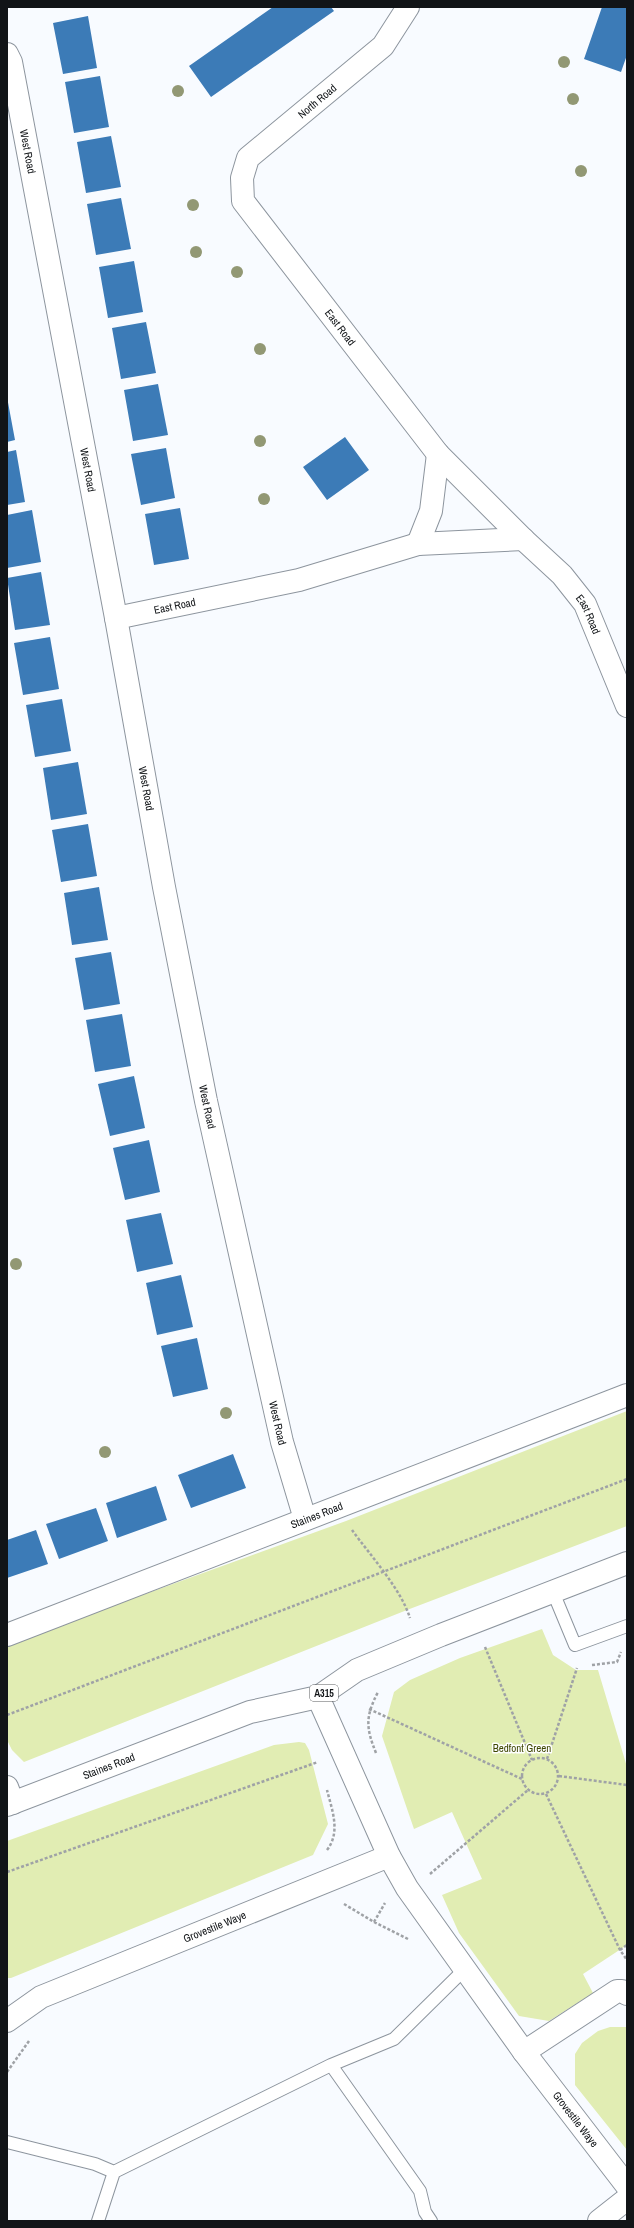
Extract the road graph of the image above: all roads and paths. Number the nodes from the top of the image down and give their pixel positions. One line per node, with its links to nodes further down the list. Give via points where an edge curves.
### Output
1 (408, 7): 3 (street, North Road, via 383,46 248,158 242,178)
2 (7, 54): 7 (street, West Road, via 11,62)
3 (243, 201): 4 (street, East Road)
4 (438, 454): 5 (street, East Road); 6 (street, via 431,511)
5 (523, 539): 6 (street, East Road); 8 (street, East Road, via 562,574 585,604)
6 (418, 544): 7 (street, East Road, via 300,580)
7 (116, 618): 12 (street, West Road, via 164,888 206,1101 282,1442)
8 (627, 706)
9 (627, 1395): 11 (street, Staines Road)
10 (627, 1478): 14 (path)
11 (336, 1508): 12 (street, Staines Road); 14 (path)
12 (305, 1519): 18 (street, Staines Road)
13 (627, 1563): 15 (street, Staines Road / A315)
14 (382, 1572): 16 (path, via 392,1583); 24 (path)
15 (554, 1592): 17 (lane, via 574,1645); 22 (street, Staines Road / A315, via 357,1670)
16 (410, 1620)
17 (627, 1626)
18 (7, 1635)
19 (484, 1644): 28 (path)
20 (577, 1666): 26 (path)
21 (379, 1690): 23 (path)
22 (318, 1697): 37 (street, Staines Road / A315, via 250,1712); 39 (street, Grovestile Waye)
23 (369, 1708): 27 (path, via 368,1731); 32 (path)
24 (7, 1715)
25 (319, 1756): 29 (path)
26 (547, 1759): 28 (path, via 540,1757); 31 (path, via 555,1765)
27 (378, 1760)
28 (532, 1760): 32 (path, via 524,1766)
29 (320, 1761): 30 (path); 40 (path)
30 (322, 1768)
31 (559, 1776): 33 (path); 36 (path, via 555,1787)
32 (522, 1779): 35 (path)
33 (627, 1785)
34 (327, 1789): 38 (path, via 336,1824 332,1844)
35 (528, 1790): 36 (path, via 540,1795); 41 (path)
36 (546, 1794): 47 (path)
37 (9, 1798)
38 (325, 1853)
39 (389, 1856): 49 (street, Grovestile Waye, via 407,1888); 51 (street, Grovestile Waye, via 40,1997)
40 (7, 1872)
41 (427, 1876)
42 (337, 1900): 44 (path)
43 (391, 1907): 44 (path, via 386,1900)
44 (374, 1922): 45 (path)
45 (412, 1941)
46 (627, 1945): 47 (path)
47 (620, 1950): 48 (path)
48 (627, 1960)
49 (465, 1969): 53 (street, Grovestile Waye); 54 (lane, via 394,2039)
50 (627, 1994): 53 (street, via 617,1992)
51 (7, 2021)
52 (32, 2036): 55 (path)
53 (524, 2052): 58 (street, Grovestile Waye)
54 (331, 2065): 57 (lane); 61 (lane, via 420,2191 425,2212)
55 (7, 2072)
56 (7, 2142): 57 (lane, via 95,2164)
57 (114, 2172): 60 (lane)
58 (627, 2186)
59 (627, 2200): 62 (street)
60 (98, 2221)
61 (431, 2221)
62 (599, 2221)

